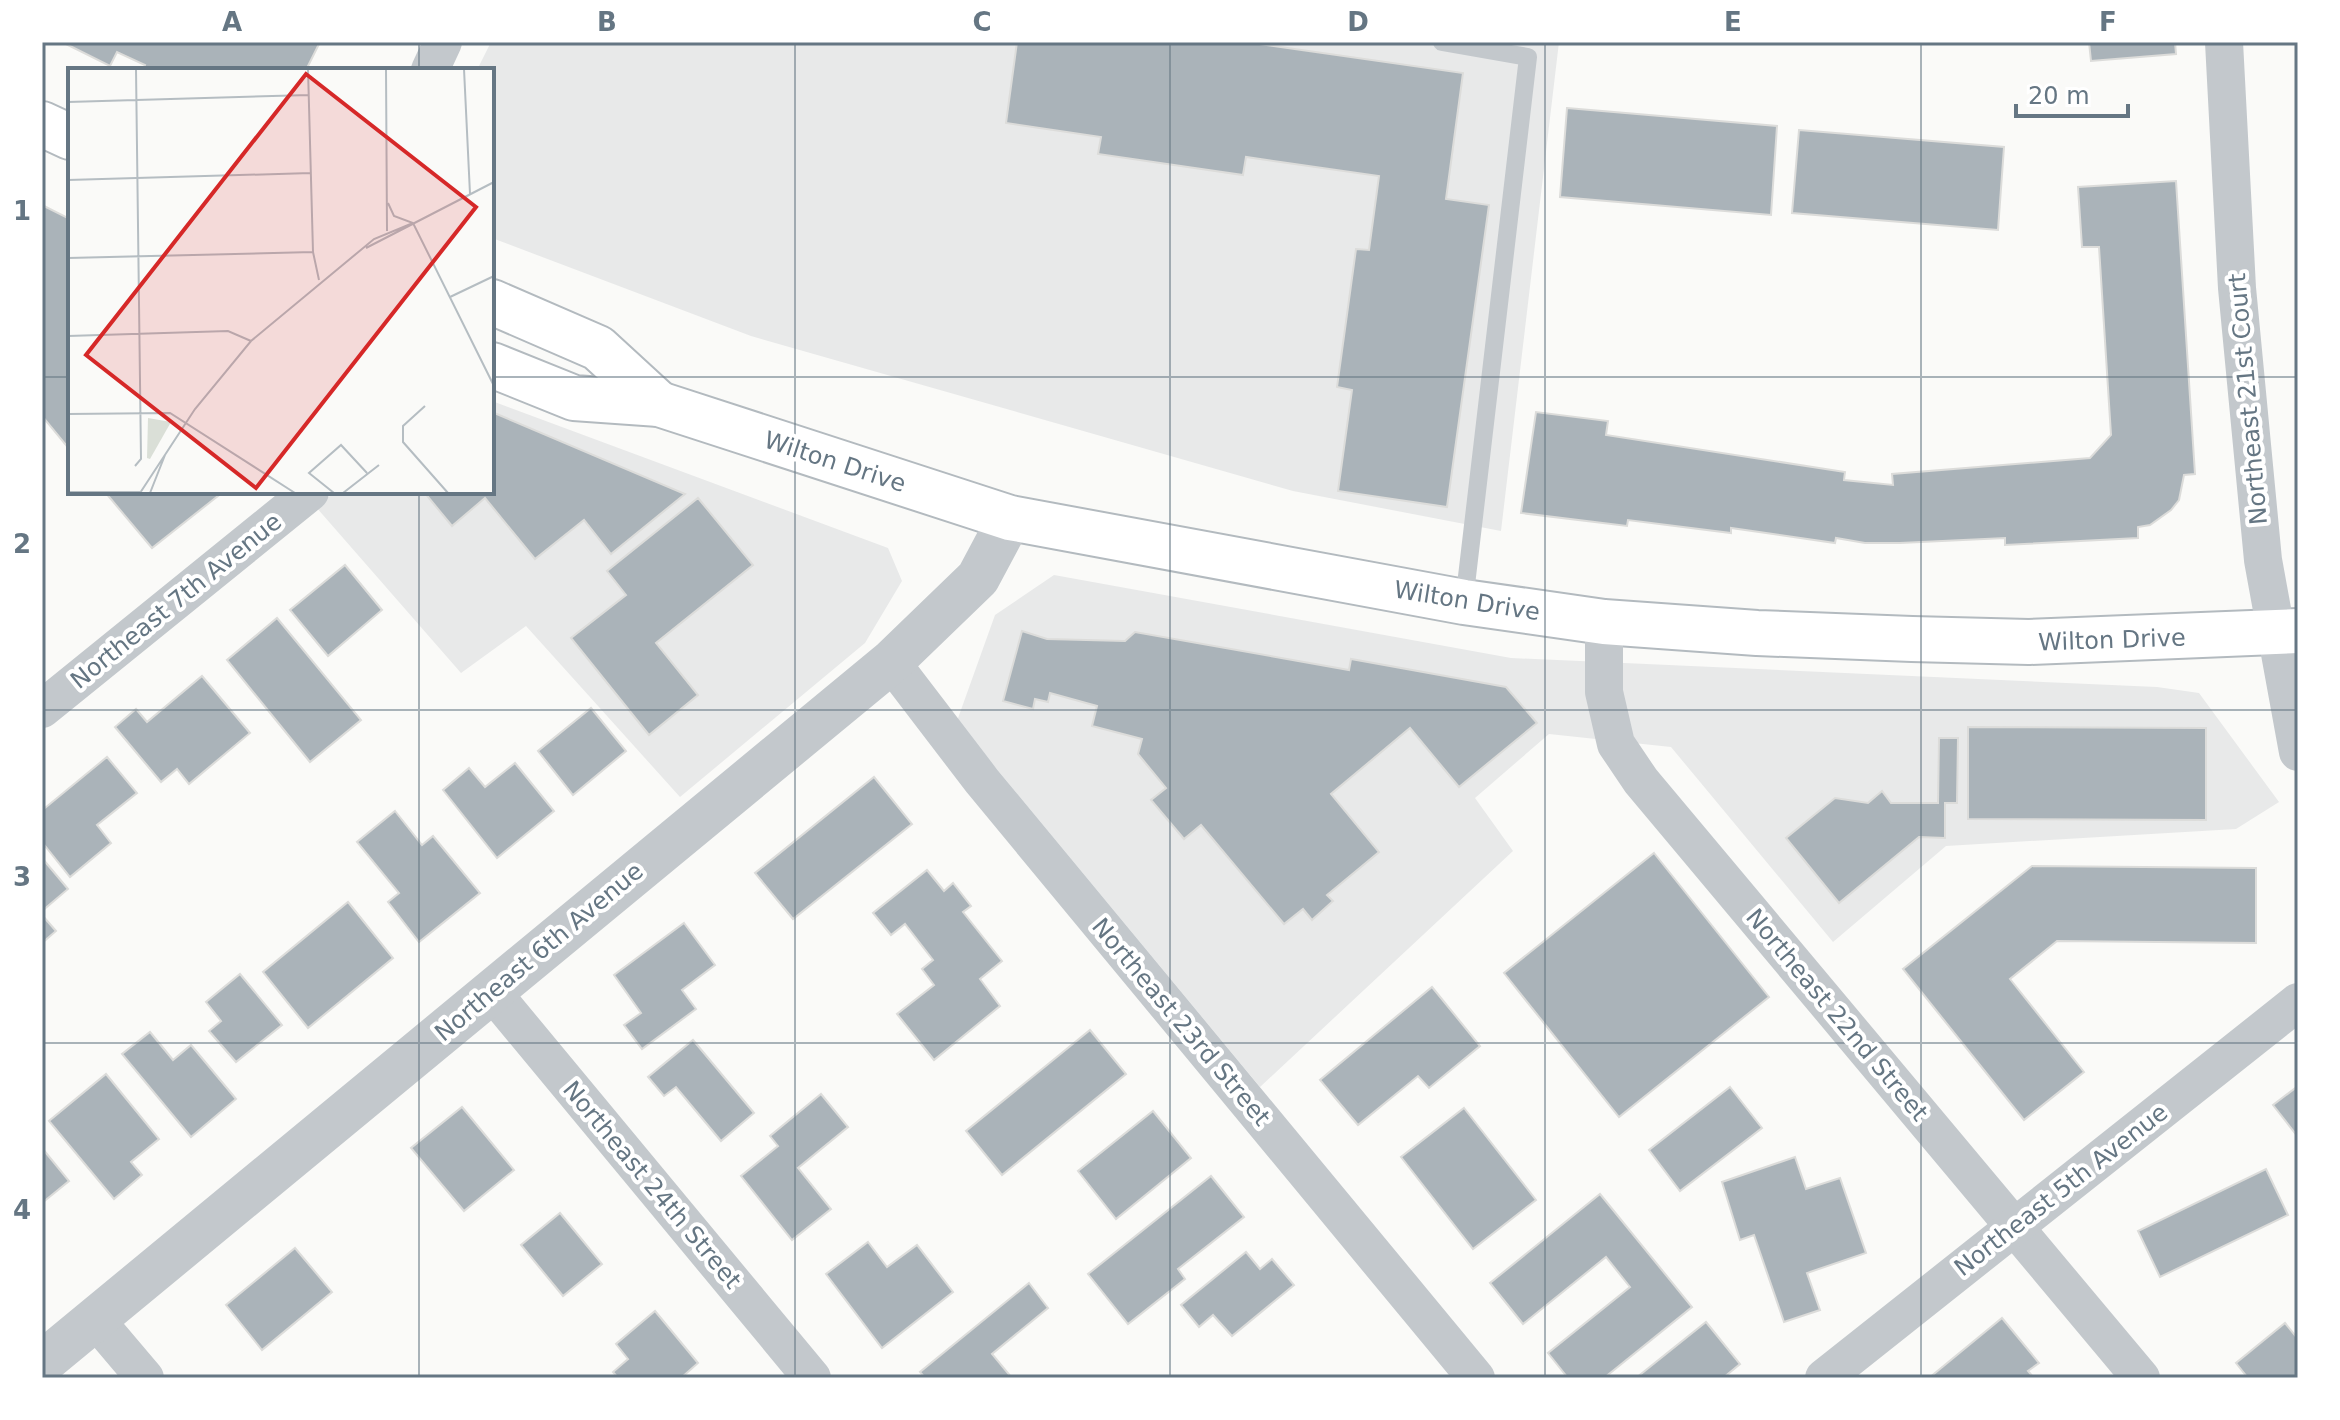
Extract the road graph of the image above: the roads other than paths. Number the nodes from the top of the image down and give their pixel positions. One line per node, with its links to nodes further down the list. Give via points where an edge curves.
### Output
1 (443, 42): 4 (street)
2 (1442, 42): 12 (lane, via 1528,57)
3 (2224, 42): 14 (street, Northeast 21st Court, via 2237,288 2263,560)
4 (431, 68)
5 (42, 124): 6 (main road)
6 (68, 136)
7 (494, 303): 9 (main road, Wilton Drive, via 598,348)
8 (494, 366): 9 (main road, Wilton Drive, via 574,398)
9 (659, 404): 11 (main road, Wilton Drive)
10 (308, 494): 16 (street, Northeast 7th Avenue)
11 (1010, 518): 12 (main road, Wilton Drive); 15 (street, Northeast 6th Avenue, via 978,578)
12 (1464, 602): 13 (main road, Wilton Drive)
13 (1604, 622): 14 (main road, Wilton Drive, via 2029,642); 20 (street, Northeast 22nd Street, via 1604,692 1616,744 1641,781)
14 (2287, 632): 17 (street, Northeast 21st Court)
15 (891, 662): 18 (street, Northeast 6th Avenue); 25 (street, Northeast 23rd Street, via 982,781)
16 (42, 709)
17 (2298, 752)
18 (492, 992): 21 (street, Northeast 6th Avenue); 24 (street, Northeast 24th Street)
19 (2298, 1002): 20 (street, Northeast 5th Avenue)
20 (2015, 1226): 26 (street, Northeast 5th Avenue); 27 (street, Northeast 22nd Street)
21 (95, 1319): 22 (street, Northeast 6th Avenue); 23 (street)
22 (42, 1363)
23 (145, 1378)
24 (812, 1378)
25 (1476, 1378)
26 (1824, 1378)
27 (2141, 1378)

